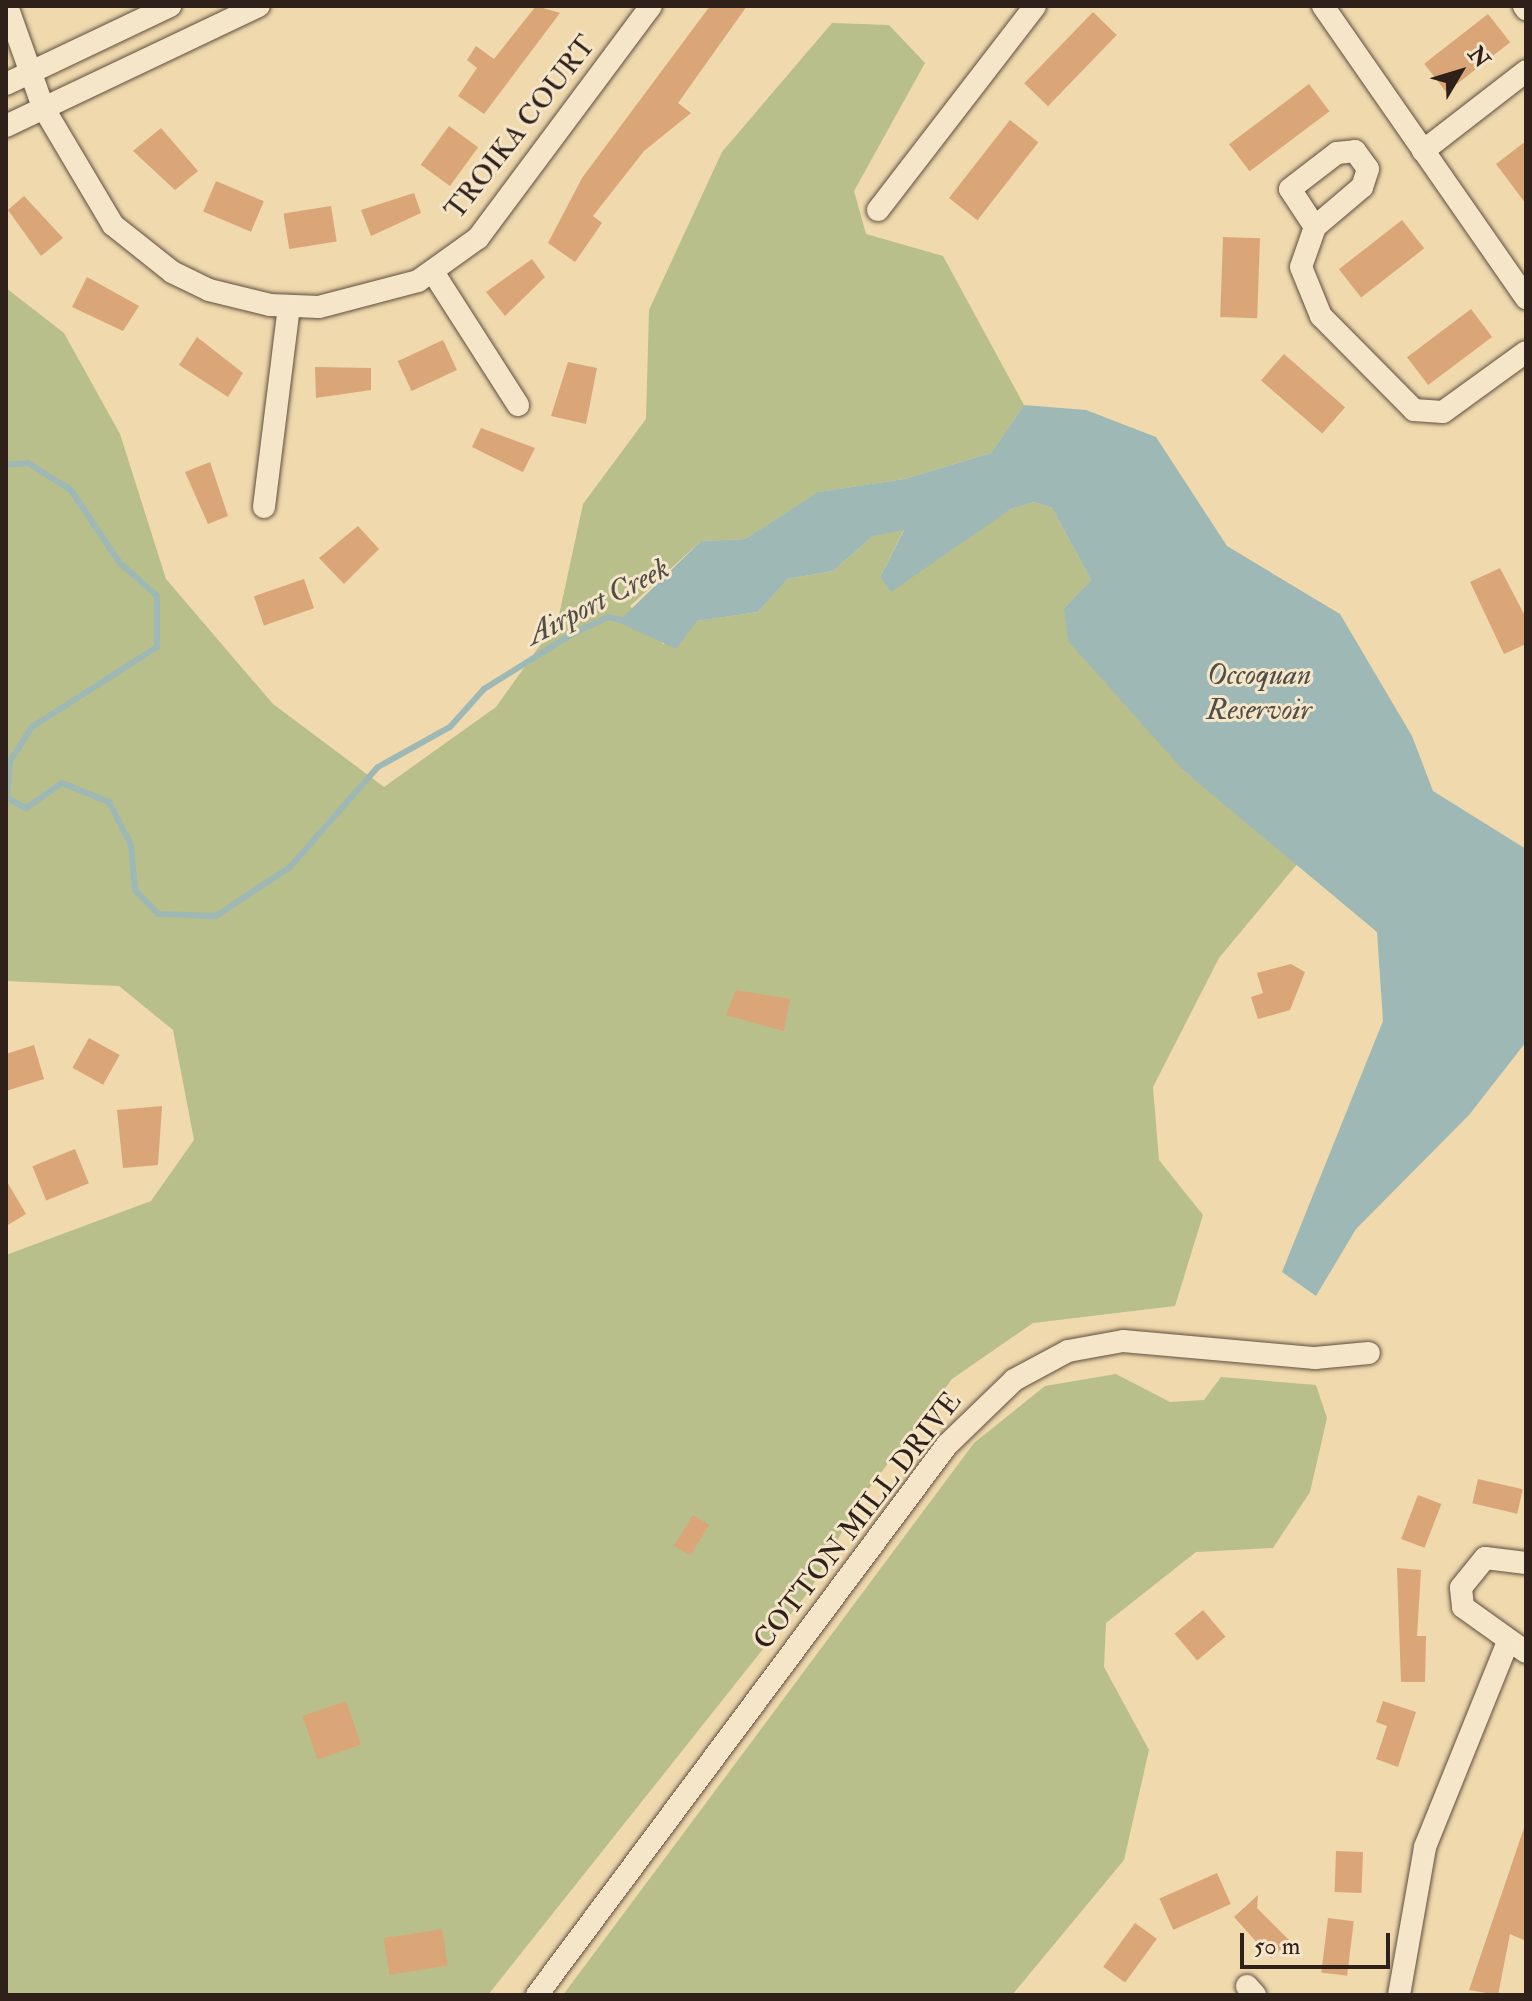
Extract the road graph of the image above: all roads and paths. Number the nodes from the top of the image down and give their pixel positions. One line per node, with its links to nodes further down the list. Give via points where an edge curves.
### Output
1 (7, 6): 8 (street, TROIKA COURT)
2 (170, 6): 8 (street)
3 (259, 6): 10 (street)
4 (651, 6): 15 (street, TROIKA COURT, via 496,218)
5 (1035, 6): 13 (street)
6 (1323, 6): 12 (street)
7 (1526, 71): 12 (street)
8 (28, 73): 9 (street); 10 (street, TROIKA COURT)
9 (6, 84)
10 (43, 107): 11 (street); 17 (street, TROIKA COURT, via 88,193 138,249 209,290)
11 (6, 126)
12 (1423, 151): 16 (street)
13 (878, 210)
14 (1315, 227): 18 (street, via 1301,267 1321,316 1414,410 1443,412)
15 (433, 272): 17 (street, TROIKA COURT, via 346,304); 19 (street)
16 (1526, 298)
17 (289, 307): 20 (street)
18 (1526, 352)
19 (518, 405)
20 (264, 507)
21 (1369, 1353): 24 (street, COTTON MILL DRIVE, via 1315,1358 1123,1341 1068,1351 1014,1380 947,1445)
22 (1526, 1563): 23 (street, via 1485,1558 1461,1588 1463,1607)
23 (1517, 1648): 25 (street, via 1425,1847)
24 (537, 1995)
25 (1399, 1995)

